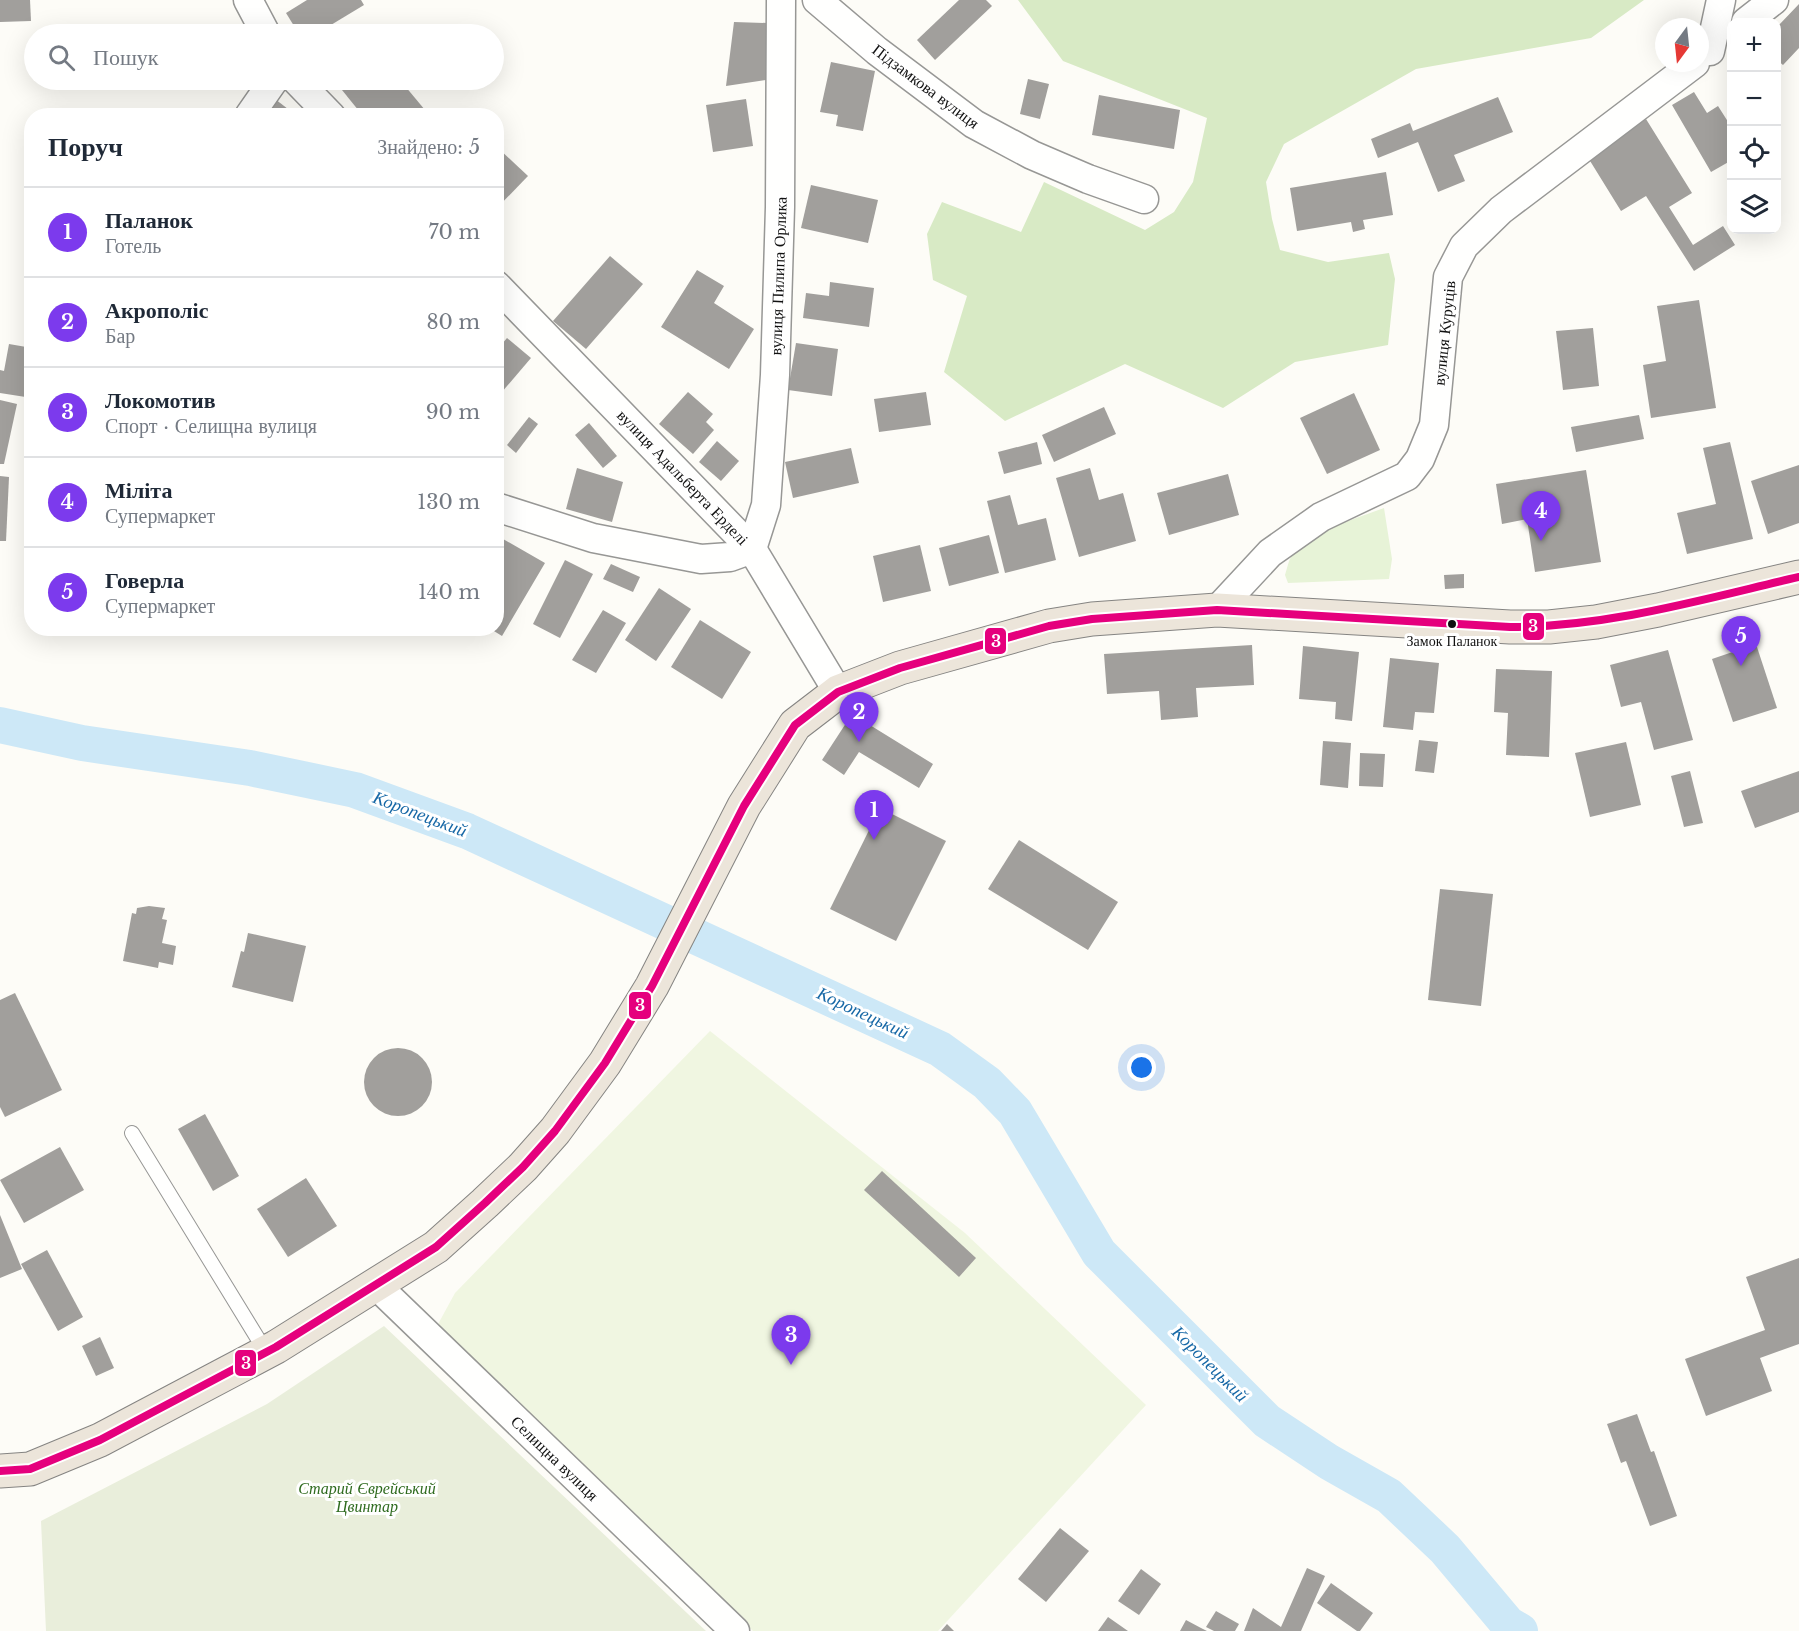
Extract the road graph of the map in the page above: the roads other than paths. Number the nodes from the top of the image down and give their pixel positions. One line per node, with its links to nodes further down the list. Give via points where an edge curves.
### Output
1 (248, 0): 7 (street)
2 (781, 0): 17 (street, вулиця Пилипа Орлика, via 775,375 766,506)
3 (817, 0): 14 (street, Підзамкова вулиця, via 974,124 1032,155)
4 (1721, 0): 8 (street)
5 (1774, 0): 6 (street)
6 (1751, 18)
7 (261, 24)
8 (1709, 52)
9 (1683, 72): 19 (street, вулиця Куруців, via 1500,210 1464,246 1448,276 1434,425 1420,459 1407,476 1321,517 1270,553)
10 (267, 90): 12 (street)
11 (306, 90): 13 (street)
12 (255, 108)
13 (323, 108)
14 (1144, 199)
15 (504, 293): 17 (street, вулиця Адальберта Ерделі)
16 (504, 510): 17 (street, via 593,538 701,560 730,557)
17 (752, 549): 20 (street, вулиця Адальберта Ерделі)
18 (1799, 577): 19 (highway, via 1658,610 1550,627)
19 (1217, 610): 20 (highway, via 1049,626 900,668)
20 (838, 692): 22 (highway, via 795,725 744,806 652,986 605,1063 555,1131 523,1167 436,1247)
21 (132, 1133): 23 (lane)
22 (376, 1285): 23 (highway); 25 (street, Селищна вулиця)
23 (266, 1352): 24 (highway, via 100,1440 30,1469)
24 (0, 1472)
25 (735, 1631)

